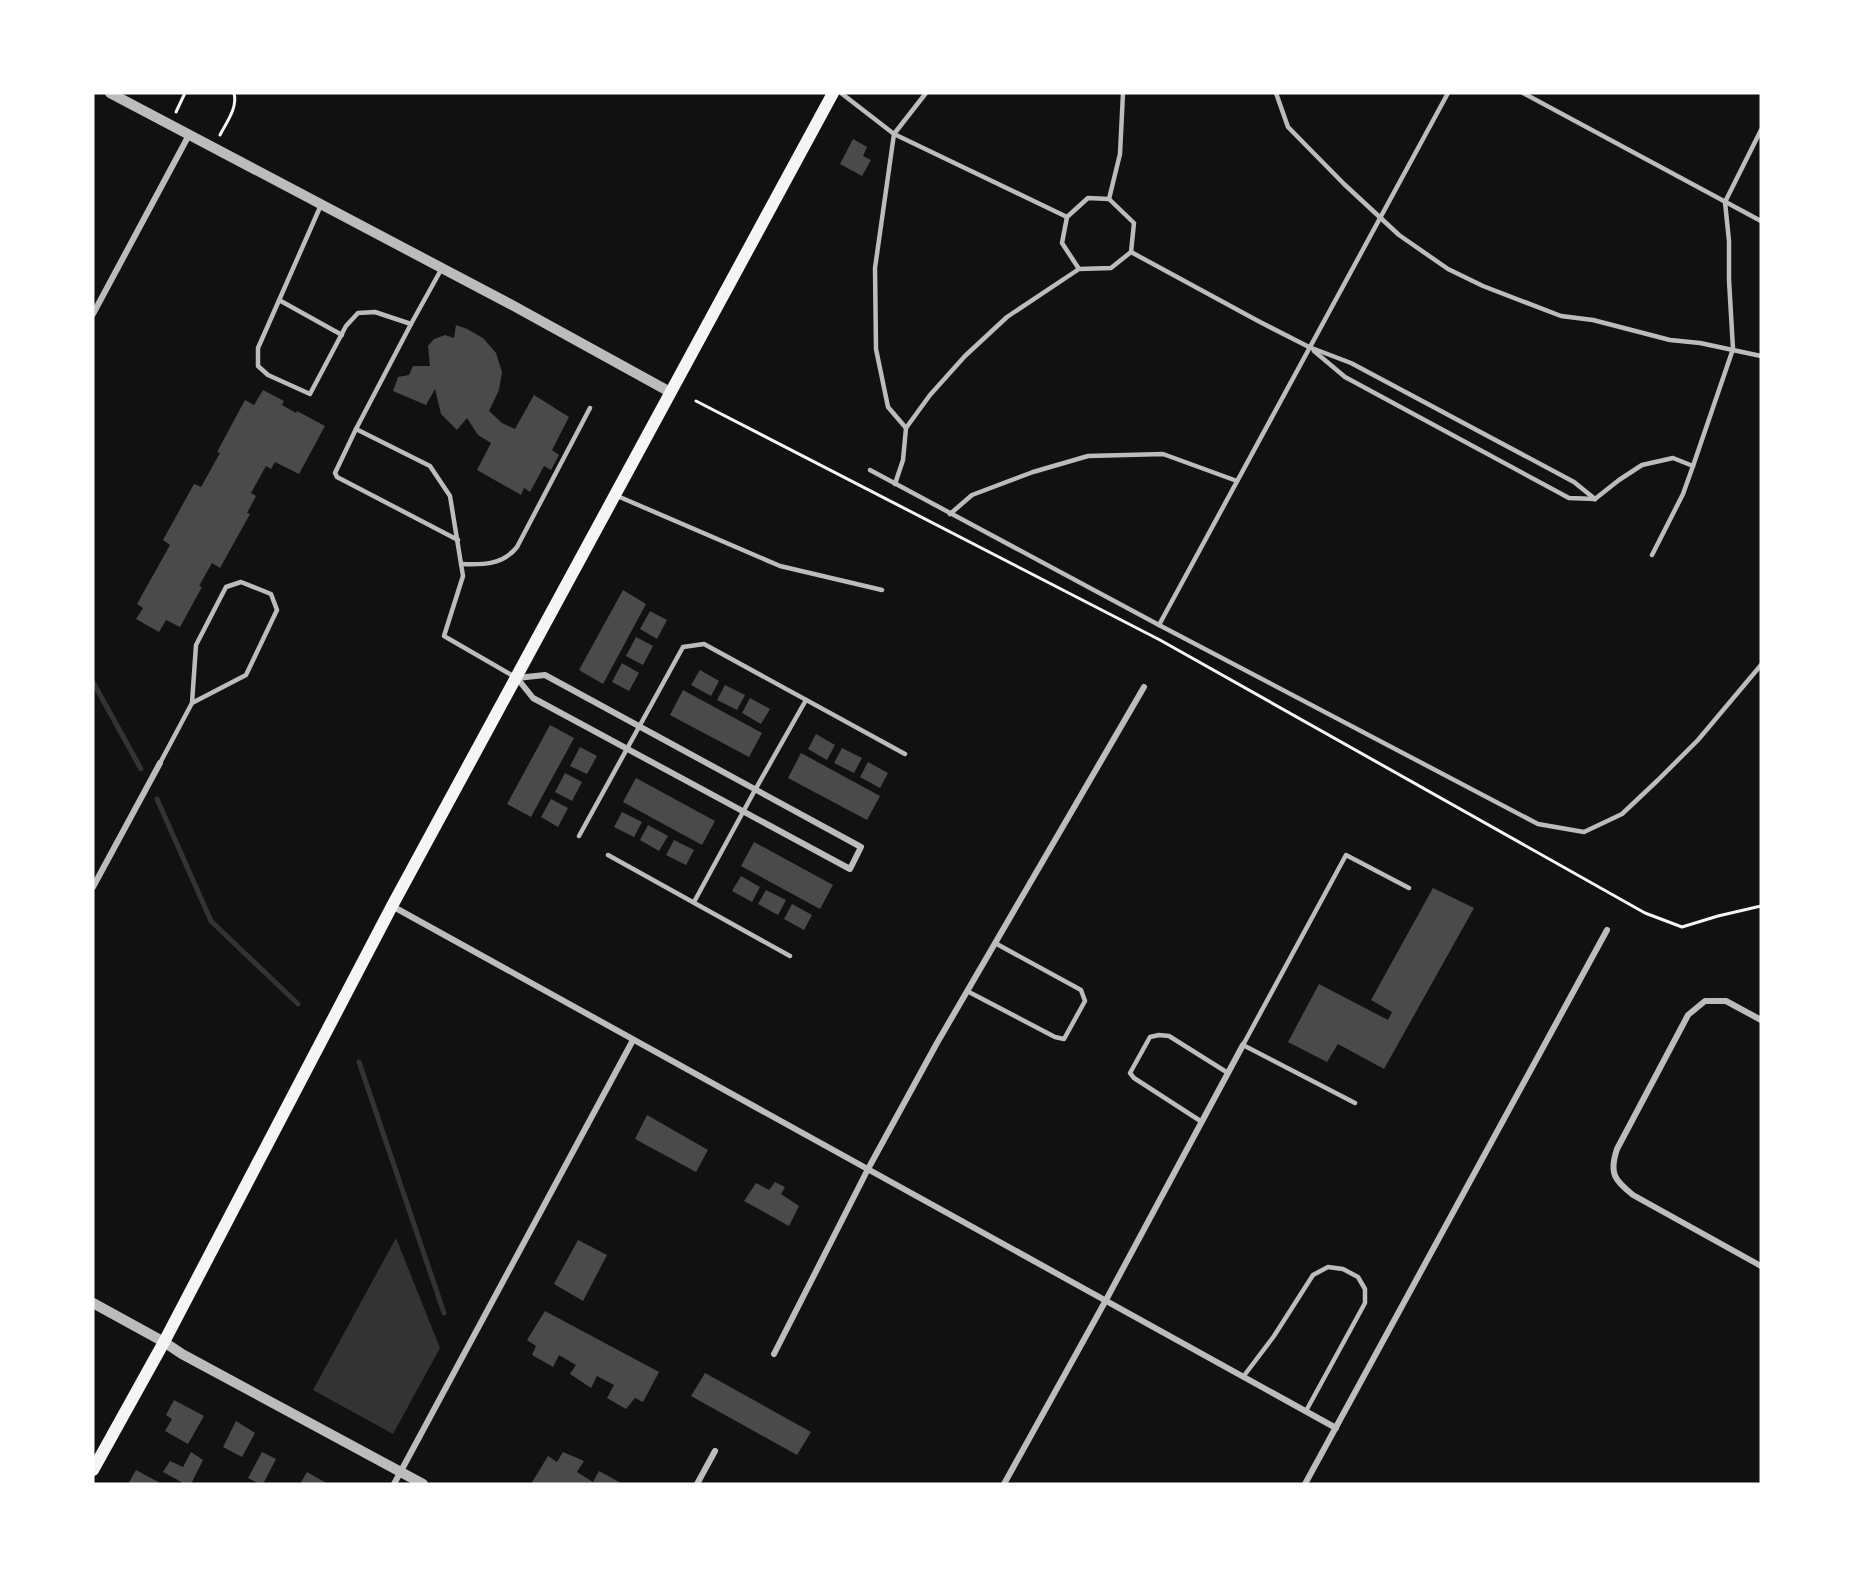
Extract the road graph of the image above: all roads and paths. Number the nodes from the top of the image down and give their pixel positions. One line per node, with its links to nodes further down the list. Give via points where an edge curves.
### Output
1 (110, 93): 11 (street)
2 (185, 93): 11 (path)
3 (234, 93): 15 (path, via 233,110)
4 (833, 93): 32 (main road)
5 (842, 93): 13 (lane)
6 (926, 93): 13 (lane)
7 (1123, 93): 16 (lane, via 1120,154)
8 (1276, 93): 20 (lane, via 1288,127)
9 (1448, 93): 20 (lane)
10 (1523, 93): 17 (lane)
11 (170, 125): 14 (street)
12 (1761, 130): 17 (lane)
13 (894, 134): 19 (lane); 35 (lane, via 875,268 876,349 888,407)
14 (189, 135): 15 (street); 26 (street)
15 (213, 148): 18 (street)
16 (1109, 199): 19 (lane, via 1088,198); 22 (lane, via 1134,223)
17 (1725, 202): 21 (lane); 30 (lane)
18 (321, 205): 23 (street); 25 (lane)
19 (1067, 217): 24 (lane, via 1062,243)
20 (1380, 217): 29 (lane); 30 (lane, via 1398,235 1448,269 1537,308 1670,340)
21 (1761, 221)
22 (1131, 252): 24 (lane, via 1112,268); 29 (lane)
23 (442, 268): 27 (lane); 32 (street)
24 (1079, 269): 35 (lane, via 1007,317 965,356)
25 (279, 300): 28 (lane); 28 (lane, via 258,348 258,366 268,375 310,394)
26 (93, 314)
27 (411, 324): 28 (lane, via 375,312 358,313); 36 (lane)
28 (342, 335)
29 (1309, 347): 39 (lane); 42 (lane, via 1351,363 1564,476); 42 (lane, via 1345,377 1569,498)
30 (1733, 349): 31 (lane); 37 (lane)
31 (1761, 356)
32 (670, 392): 41 (main road)
33 (696, 400): 66 (path, via 1160,640 1645,913 1682,927)
34 (590, 408): 46 (lane, via 512,554 498,562)
35 (906, 428): 40 (lane, via 903,460)
36 (356, 429): 44 (lane, via 430,466 450,496); 44 (lane, via 336,477)
37 (1693, 466): 42 (lane, via 1673,458 1642,465); 45 (lane)
38 (870, 470): 40 (lane)
39 (1237, 480): 43 (lane, via 1163,454 1088,456 972,495); 48 (lane)
40 (895, 484): 43 (lane)
41 (615, 495): 47 (lane, via 780,566); 50 (main road)
42 (1595, 499)
43 (950, 514): 48 (lane)
44 (458, 540): 46 (lane)
45 (1652, 555)
46 (461, 564): 50 (lane, via 463,576 444,636)
47 (882, 590)
48 (1159, 625): 49 (lane, via 1538,824 1584,832 1622,814 1698,740)
49 (1761, 665)
50 (517, 678): 54 (street, via 545,675); 55 (street, via 533,698); 65 (main road)
51 (1144, 687): 68 (street)
52 (806, 700): 54 (lane, via 704,644 683,647); 56 (lane); 58 (lane)
53 (192, 703): 53 (lane, via 196,645 226,587 241,582 271,594 277,610 246,675); 57 (lane)
54 (638, 726): 55 (lane); 58 (street)
55 (627, 749): 59 (street); 60 (lane)
56 (905, 754)
57 (160, 763): 62 (street)
58 (755, 789): 59 (lane); 59 (street, via 861,847 850,869)
59 (743, 811): 64 (lane)
60 (579, 836)
61 (608, 855): 64 (lane)
62 (93, 887)
63 (1409, 888): 73 (lane, via 1346,855)
64 (694, 902): 69 (lane)
65 (392, 906): 72 (street); 81 (main road)
66 (1761, 906)
67 (1607, 930): 85 (street)
68 (995, 943): 70 (street); 70 (lane, via 1081,990 1085,1001 1064,1039)
69 (790, 956)
70 (967, 991): 77 (street)
71 (1761, 1020): 78 (street, via 1726,1001 1705,1001 1688,1016 1617,1149 1612,1170 1619,1184 1633,1195)
72 (633, 1040): 77 (street); 88 (street)
73 (1243, 1045): 74 (street); 75 (lane)
74 (1228, 1073): 76 (street); 76 (lane, via 1169,1036 1159,1035 1150,1037 1130,1073)
75 (1355, 1103)
76 (1202, 1122): 79 (street)
77 (868, 1169): 79 (street); 82 (street)
78 (1761, 1266)
79 (1106, 1300): 83 (street); 92 (street)
80 (93, 1303): 81 (street)
81 (164, 1341): 87 (main road); 88 (street)
82 (774, 1354)
83 (1243, 1377): 84 (street); 84 (lane, via 1313,1275 1328,1268 1343,1269 1358,1277 1365,1289 1365,1303)
84 (1306, 1411): 85 (street)
85 (1336, 1428): 93 (street)
86 (715, 1451): 91 (street)
87 (93, 1470)
88 (401, 1472): 89 (street); 90 (street)
89 (394, 1484)
90 (423, 1484)
91 (697, 1484)
92 (1004, 1484)
93 (1305, 1484)

